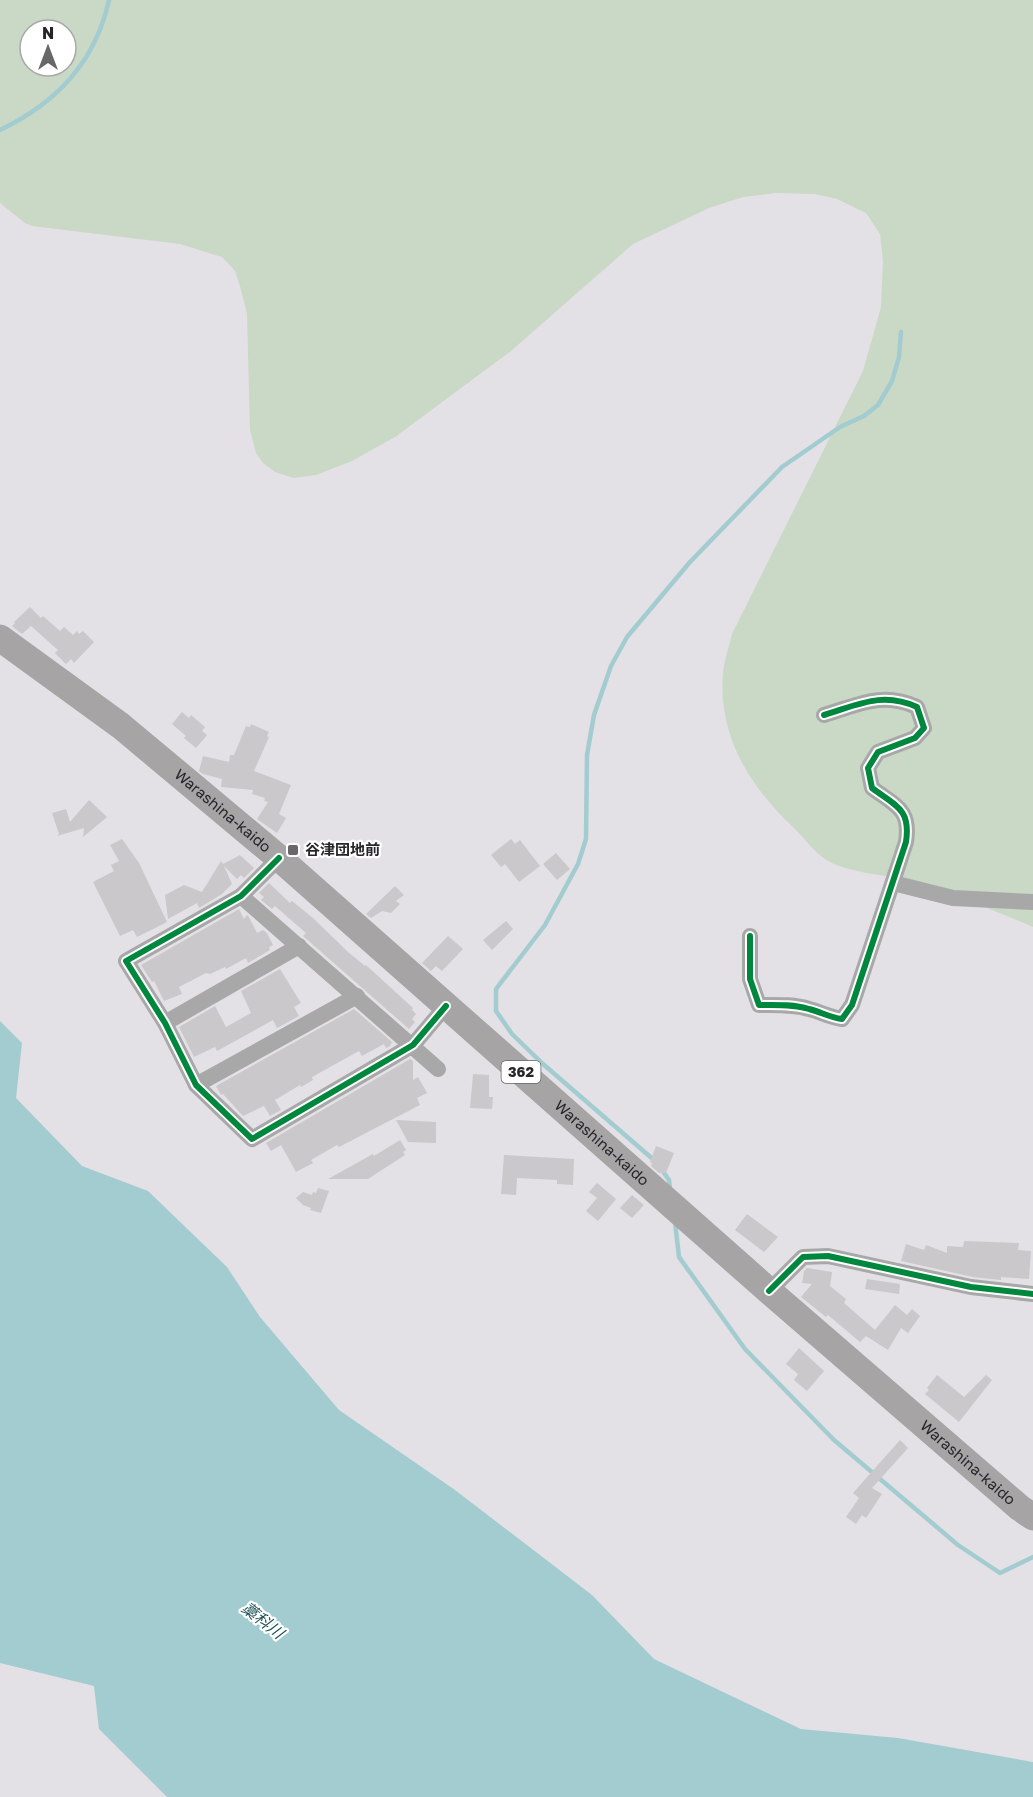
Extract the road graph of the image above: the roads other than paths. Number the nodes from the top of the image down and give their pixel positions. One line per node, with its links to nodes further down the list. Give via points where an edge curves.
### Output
1 (0, 638): 3 (highway, Warashina-kaido / 362, via 121,726)
2 (824, 715): 4 (street, via 881,698 903,700 917,707 924,728 915,738 878,752 868,768 872,788 903,811 908,826)
3 (279, 858): 5 (street); 10 (highway, Warashina-kaido / 362)
4 (893, 883): 6 (street, via 953,898); 7 (street, via 852,1005 842,1019 809,1009 759,1005 750,979)
5 (242, 896): 8 (street); 11 (street, via 126,961)
6 (1033, 902)
7 (750, 936)
8 (299, 946): 9 (street); 11 (street)
9 (357, 996): 12 (street); 14 (street)
10 (446, 1006): 12 (street); 15 (highway, Warashina-kaido / 362)
11 (165, 1023): 14 (street)
12 (412, 1045): 13 (street); 14 (street, via 252,1139)
13 (438, 1069)
14 (196, 1085)
15 (769, 1291): 16 (street, via 803,1257 828,1256 971,1287); 17 (highway, Warashina-kaido / 362)
16 (1033, 1294)
17 (1033, 1517)

